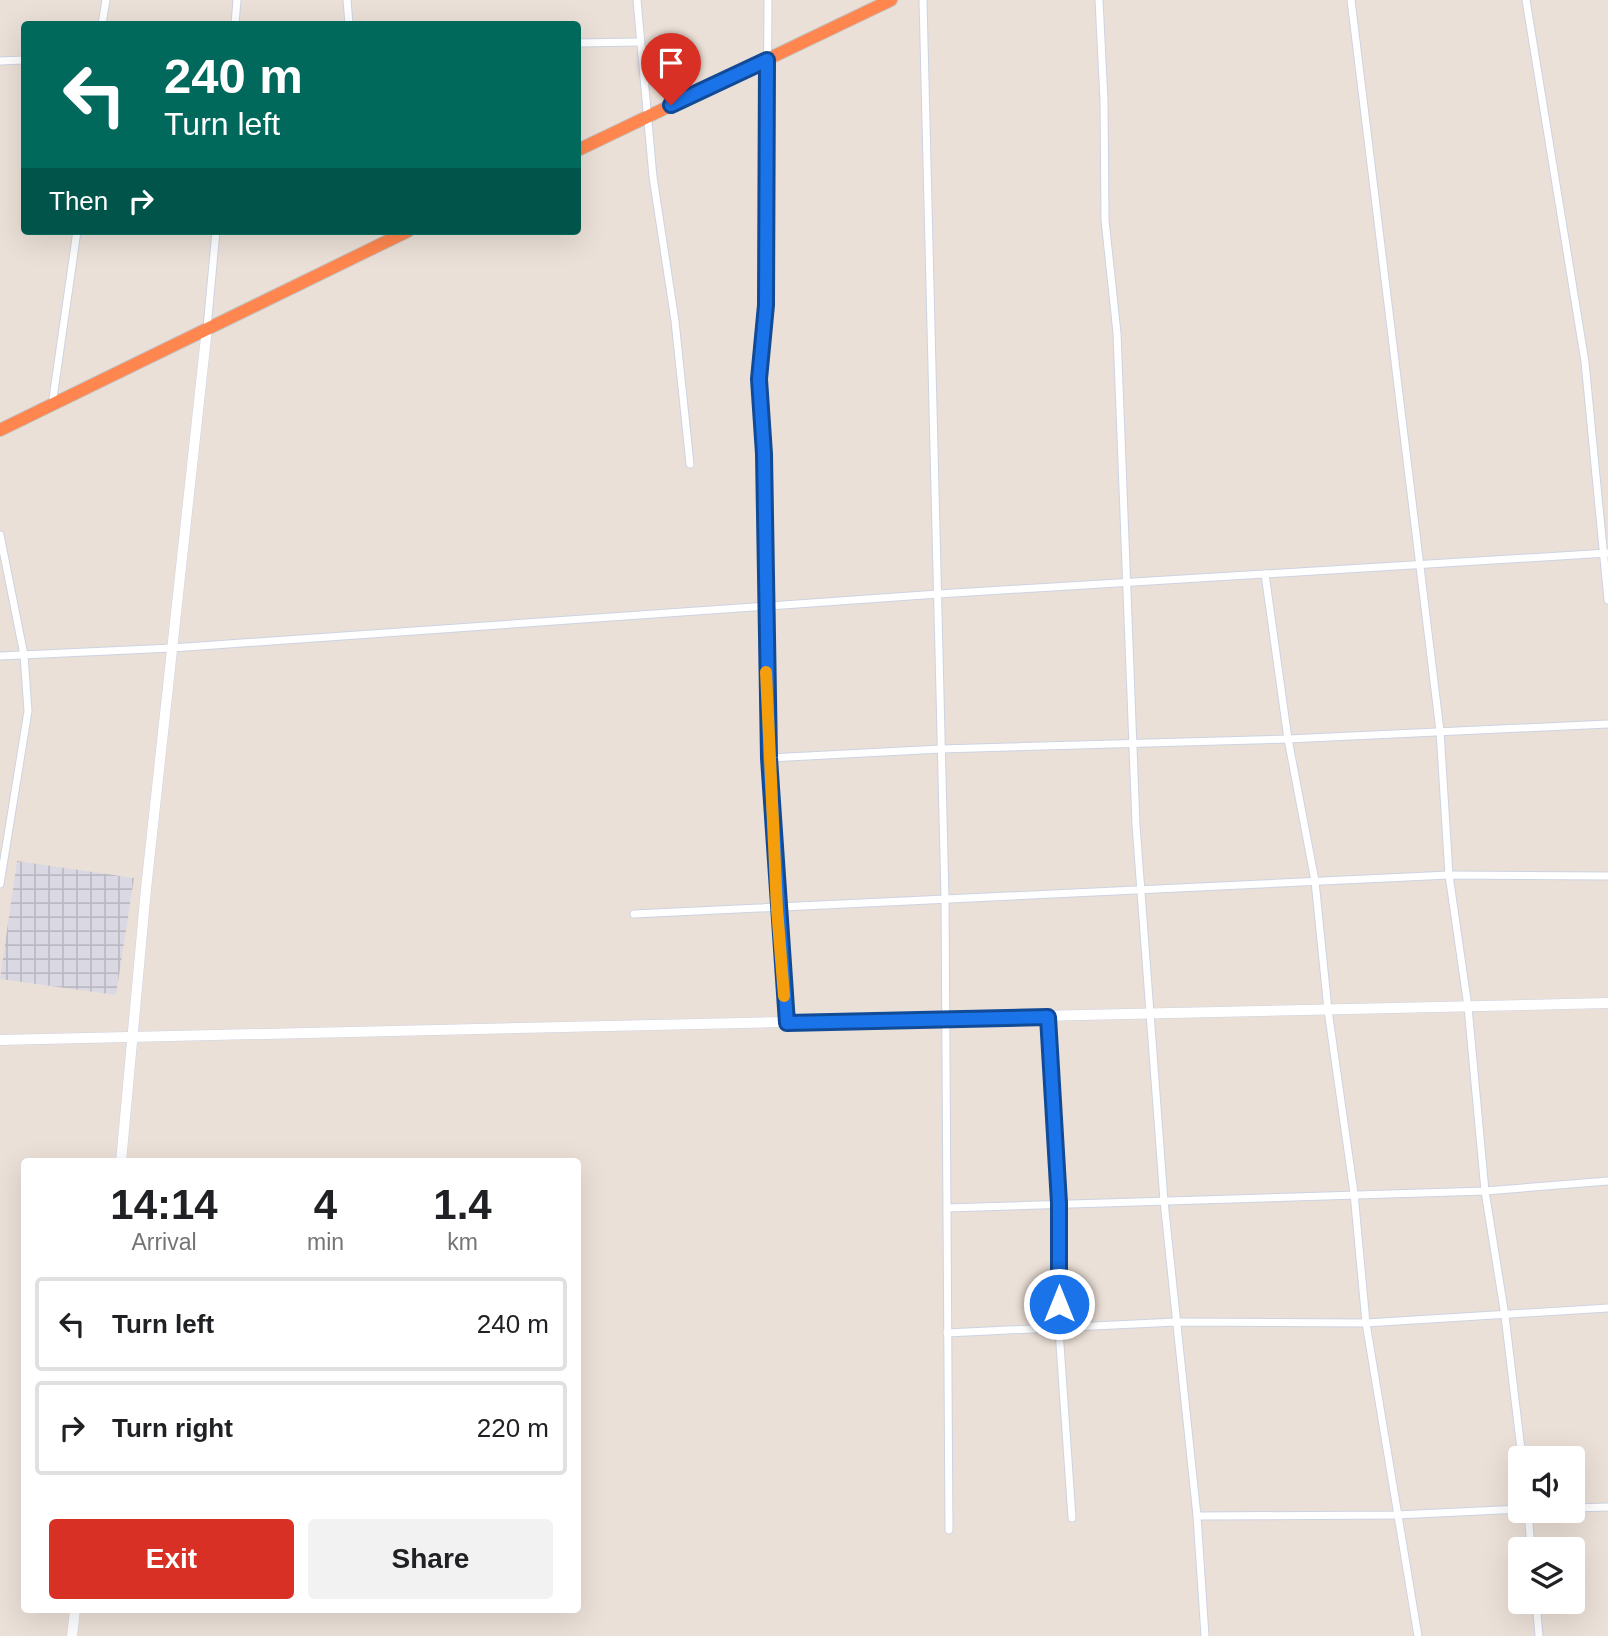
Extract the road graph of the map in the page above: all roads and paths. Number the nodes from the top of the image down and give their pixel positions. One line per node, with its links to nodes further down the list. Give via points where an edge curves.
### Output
1 (106, 0): 11 (street)
2 (237, 0): 12 (street)
3 (347, 0): 13 (street)
4 (637, 0): 14 (street)
5 (768, 0): 17 (street)
6 (891, 0): 17 (highway)
7 (923, 0): 33 (street)
8 (1099, 0): 32 (street, via 1105,220 1116,333)
9 (1351, 0): 30 (street, via 1400,386)
10 (1526, 0): 29 (street, via 1585,362)
11 (102, 21)
12 (235, 21)
13 (349, 21)
14 (639, 42): 15 (street); 19 (street)
15 (581, 43)
16 (21, 60): 18 (street)
17 (767, 60): 19 (highway); 35 (street, via 766,305 759,379)
18 (0, 61)
19 (647, 117): 20 (highway); 27 (street)
20 (581, 149)
21 (76, 235): 25 (street)
22 (216, 235): 24 (street)
23 (400, 235): 24 (highway)
24 (207, 328): 25 (highway); 36 (street)
25 (51, 405): 26 (highway)
26 (0, 430)
27 (690, 464)
28 (0, 536): 37 (street)
29 (1605, 553): 30 (street); 34 (street)
30 (1417, 565): 31 (street); 40 (street)
31 (1265, 574): 32 (street); 41 (street)
32 (1126, 583): 33 (street); 42 (street)
33 (938, 594): 35 (street); 43 (street)
34 (1608, 600)
35 (764, 608): 36 (street); 44 (street)
36 (172, 648): 37 (street); 60 (street)
37 (24, 655): 38 (street); 48 (street, via 28,711)
38 (0, 656)
39 (1608, 724): 40 (street)
40 (1440, 731): 41 (street); 45 (street)
41 (1288, 739): 42 (street); 47 (street)
42 (1133, 741): 43 (street); 49 (street)
43 (941, 748): 44 (street); 50 (street)
44 (769, 758): 51 (street)
45 (1449, 875): 46 (street); 47 (street); 54 (street)
46 (1608, 876)
47 (1315, 881): 49 (street); 55 (street)
48 (0, 884)
49 (1141, 888): 50 (street); 56 (street)
50 (945, 898): 51 (street); 58 (street)
51 (777, 909): 52 (street); 59 (street)
52 (634, 914)
53 (1608, 1003): 54 (street)
54 (1468, 1007): 55 (street); 64 (street)
55 (1328, 1010): 56 (street); 65 (street)
56 (1150, 1014): 57 (street); 66 (street)
57 (1048, 1017): 58 (street); 67 (street)
58 (947, 1019): 59 (street); 68 (street)
59 (787, 1023): 60 (street)
60 (134, 1039): 61 (street); 62 (street)
61 (0, 1040)
62 (121, 1158)
63 (1608, 1181): 64 (street)
64 (1485, 1191): 65 (street); 70 (street)
65 (1354, 1193): 66 (street); 72 (street)
66 (1164, 1201): 67 (street); 71 (street)
67 (1059, 1203): 68 (street); 73 (street)
68 (947, 1209): 74 (street)
69 (1608, 1308): 70 (street)
70 (1505, 1316): 72 (street); 75 (street)
71 (1176, 1322): 72 (street); 73 (street); 80 (street)
72 (1366, 1323): 79 (street)
73 (1059, 1330): 74 (street); 81 (street)
74 (947, 1333): 82 (street)
75 (1521, 1446)
76 (1608, 1507): 77 (street)
77 (1585, 1508)
78 (1508, 1510): 79 (street)
79 (1397, 1515): 80 (street); 87 (street)
80 (1196, 1516): 86 (street)
81 (1072, 1518)
82 (949, 1530)
83 (75, 1613): 85 (street)
84 (1537, 1614): 88 (street)
85 (72, 1636)
86 (1205, 1636)
87 (1418, 1636)
88 (1539, 1636)

